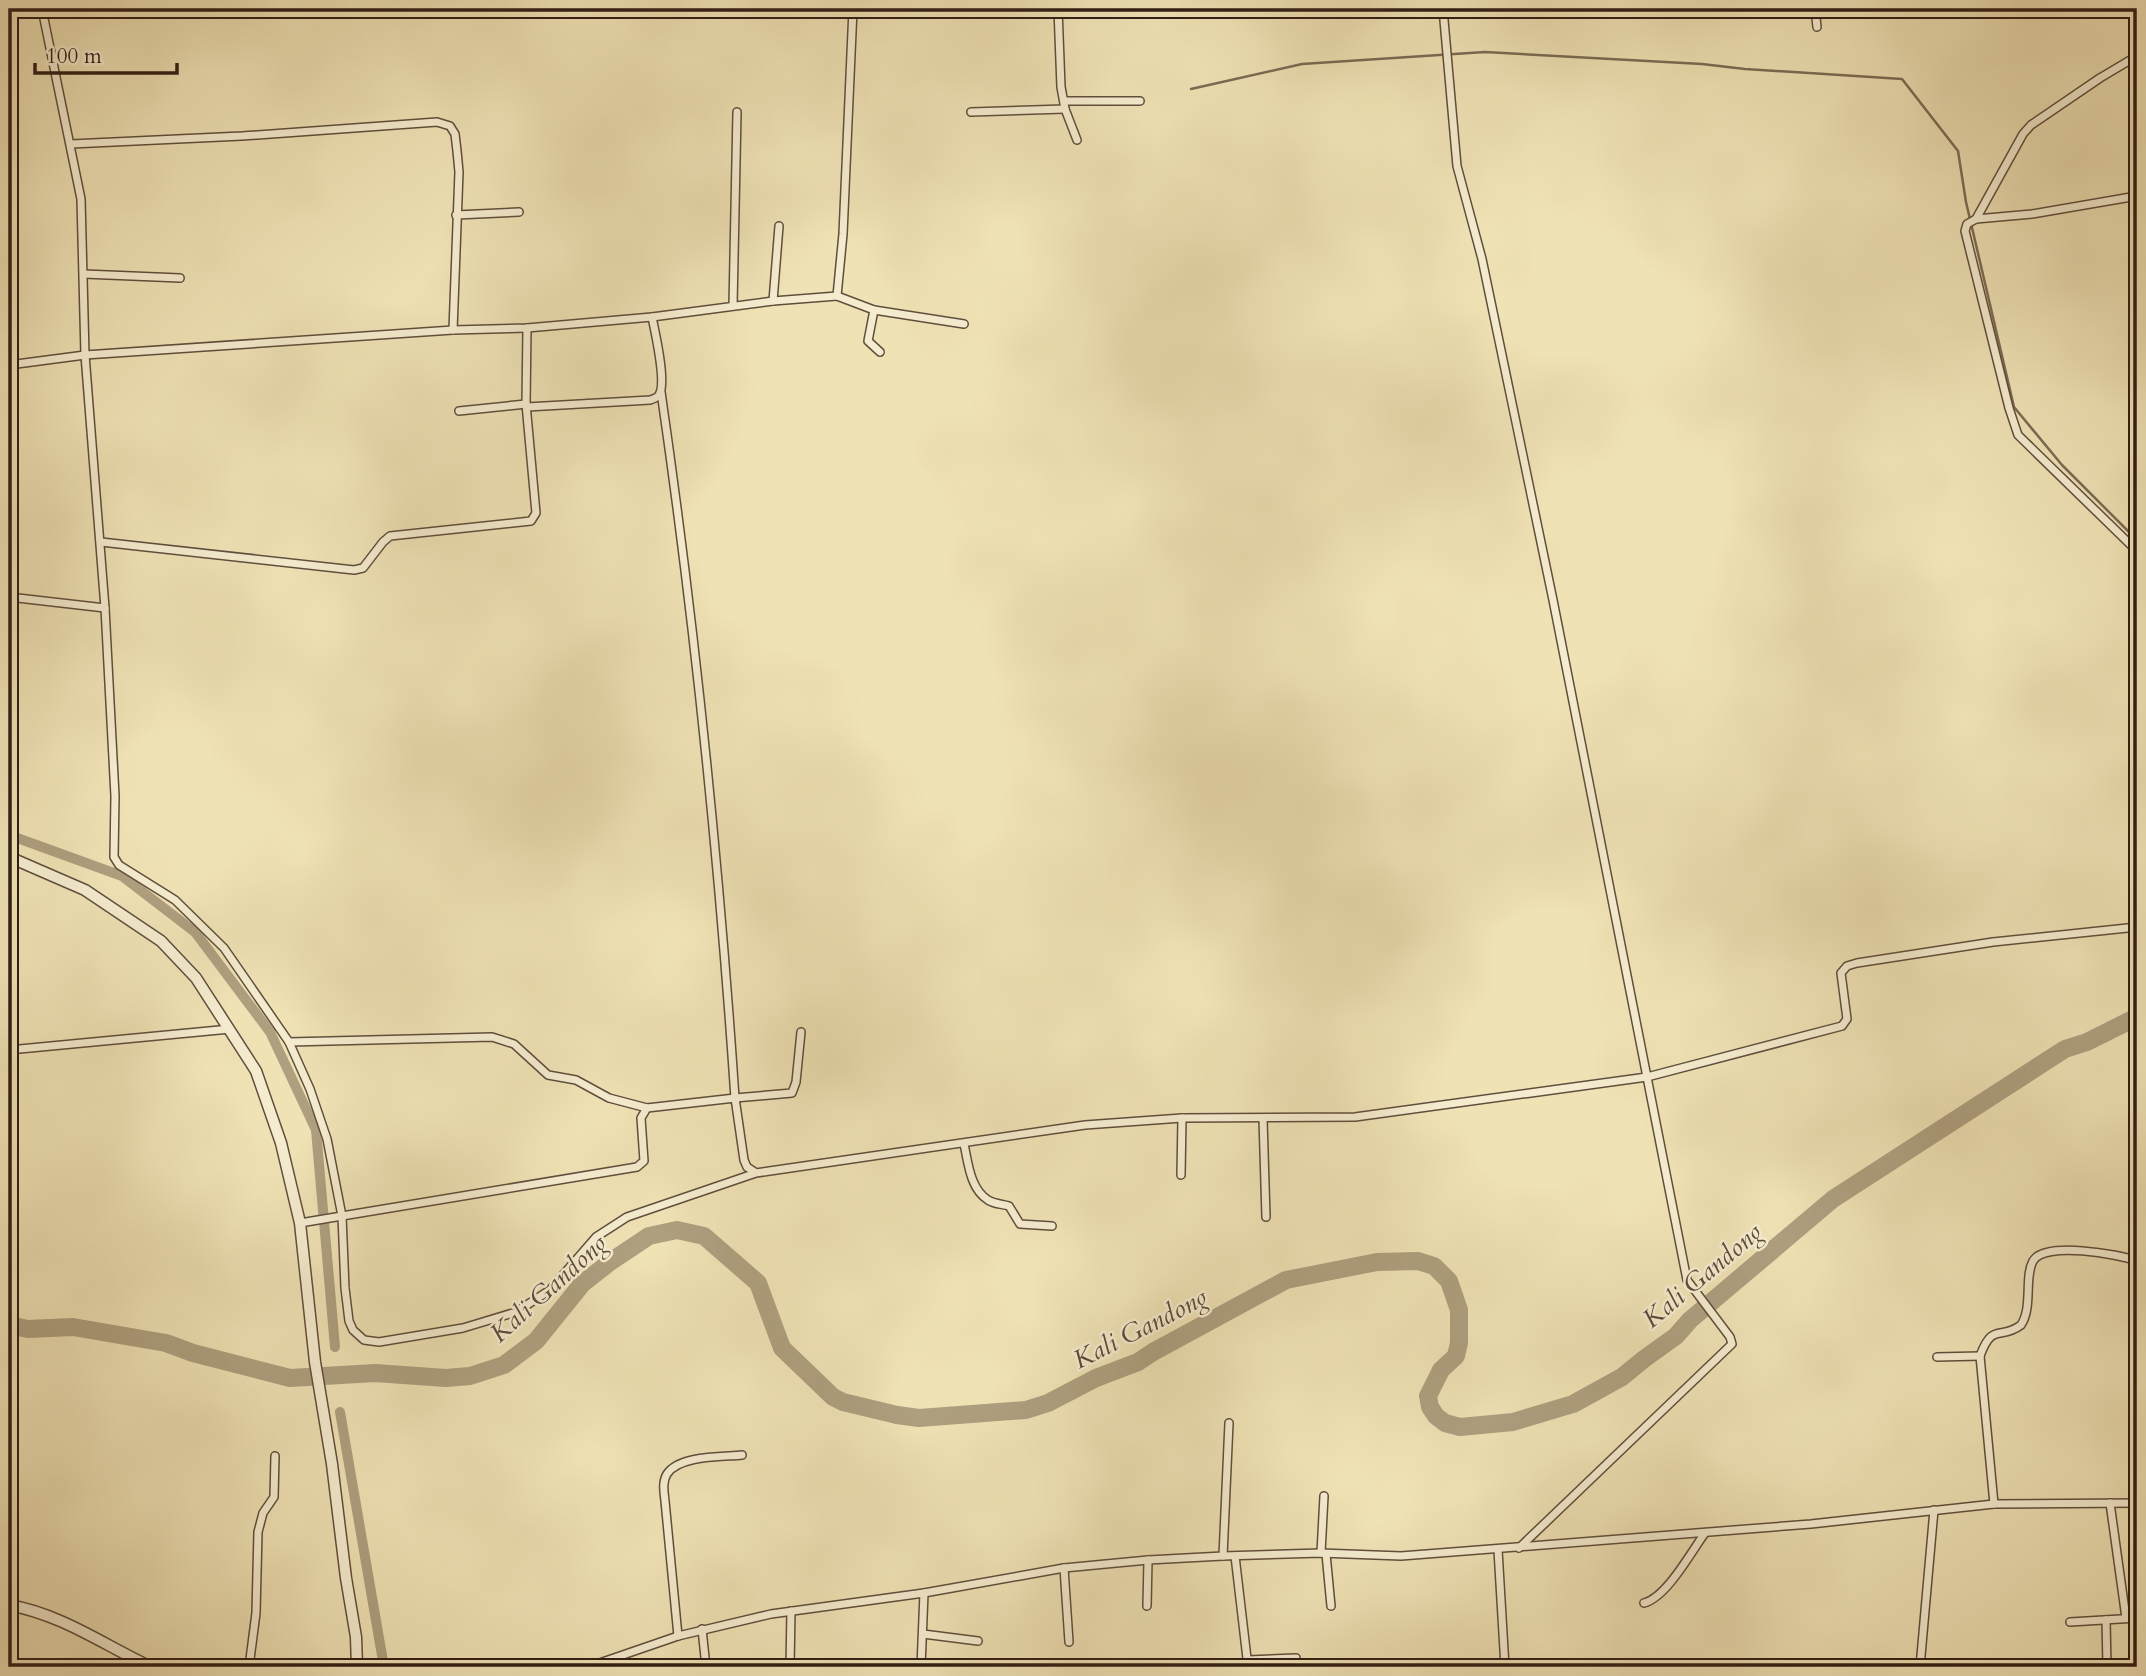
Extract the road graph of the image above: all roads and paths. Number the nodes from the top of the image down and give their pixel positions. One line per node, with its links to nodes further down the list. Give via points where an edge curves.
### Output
1 (42, 9): 13 (street)
2 (853, 9): 21 (street)
3 (1058, 9): 9 (street)
4 (1444, 9): 45 (street, via 1457,166 1482,259)
5 (1815, 9): 6 (street)
6 (1817, 27)
7 (2137, 56): 17 (street, via 2031,125)
8 (1140, 101): 9 (street)
9 (1065, 105): 11 (street); 12 (street)
10 (737, 112): 23 (street)
11 (971, 112)
12 (1077, 140)
13 (71, 144): 16 (street, via 438,122 450,126 455,134 459,172); 19 (street, via 81,199)
14 (2137, 196): 17 (street)
15 (519, 212): 16 (street)
16 (456, 215): 28 (street)
17 (1972, 221): 36 (street, via 1965,231 2018,435)
18 (779, 226): 22 (street)
19 (84, 274): 20 (street); 30 (street)
20 (180, 278)
21 (837, 296): 22 (street); 24 (street)
22 (773, 301): 23 (street)
23 (733, 306): 25 (street)
24 (874, 310): 26 (street); 29 (street, via 868,341)
25 (652, 317): 27 (street); 32 (street)
26 (964, 324)
27 (527, 328): 28 (street); 33 (street)
28 (453, 330): 30 (street)
29 (880, 352)
30 (85, 355): 31 (street); 35 (street)
31 (9, 365)
32 (661, 392): 33 (street, via 650,400); 46 (street, via 688,586)
33 (527, 405): 34 (street); 35 (street, via 536,513 526,522 390,537 363,568 354,570)
34 (459, 411)
35 (101, 542): 38 (street)
36 (2137, 551)
37 (9, 597): 38 (street)
38 (105, 608): 43 (street, via 116,861 175,901 224,948)
39 (9, 857): 41 (street, via 85,890 161,941 196,978)
40 (2137, 927): 45 (street, via 1993,942 1847,966 1841,973 1847,1019 1842,1026)
41 (230, 1029): 44 (street); 55 (street, via 256,1071)
42 (801, 1032): 46 (street, via 792,1093)
43 (289, 1042): 47 (street, via 504,1039 548,1075 576,1080 609,1098); 53 (street, via 327,1139)
44 (9, 1050)
45 (1647, 1077): 49 (street, via 1355,1117); 69 (street, via 1687,1280 1732,1340 1730,1348)
46 (735, 1098): 47 (street); 51 (street, via 744,1160)
47 (647, 1108): 53 (street, via 641,1118 644,1161 637,1167)
48 (1182, 1118): 49 (street); 50 (street, via 1085,1125); 52 (street)
49 (1263, 1119): 54 (street)
50 (964, 1144): 51 (street); 56 (street, via 970,1173 982,1195 1009,1206 1020,1224)
51 (756, 1173): 53 (street, via 627,1217 596,1237 550,1290 516,1311 463,1328 379,1342 364,1340 349,1321)
52 (1181, 1175)
53 (342, 1216): 55 (street)
54 (1266, 1217)
55 (304, 1222): 95 (street, via 314,1362 332,1464)
56 (1052, 1226)
57 (2137, 1261): 58 (street, via 2107,1252 2039,1255 2032,1264 2024,1320 2016,1329 1990,1336)
58 (1980, 1356): 59 (street); 66 (street)
59 (1937, 1357)
60 (1229, 1423): 72 (street)
61 (742, 1455): 88 (street, via 699,1458 667,1474 665,1501)
62 (275, 1456): 94 (street, via 274,1497 262,1513 258,1532)
63 (1324, 1496): 71 (street)
64 (2110, 1503): 65 (street); 66 (street); 82 (street)
65 (2137, 1503)
66 (1994, 1504): 67 (street)
67 (1934, 1510): 68 (street); 101 (street)
68 (1705, 1532): 69 (street); 77 (street, via 1654,1601)
69 (1519, 1548): 70 (street)
70 (1498, 1550): 71 (street, via 1401,1556); 100 (street)
71 (1324, 1554): 73 (street); 80 (street)
72 (1223, 1556): 73 (street); 74 (street)
73 (1235, 1556): 92 (street)
74 (1148, 1560): 75 (street); 79 (street)
75 (1064, 1568): 76 (street); 90 (street)
76 (924, 1593): 81 (street); 87 (street)
77 (1644, 1603)
78 (9, 1605): 93 (street, via 70,1623)
79 (1147, 1606)
80 (1331, 1606)
81 (791, 1611): 86 (street); 98 (street)
82 (2126, 1618): 83 (street); 84 (street)
83 (2137, 1618)
84 (2106, 1620): 85 (street); 102 (street)
85 (2070, 1622)
86 (702, 1629): 88 (street); 97 (street)
87 (923, 1634): 89 (street); 99 (street)
88 (678, 1636): 96 (street)
89 (978, 1641)
90 (1069, 1642)
91 (1296, 1658): 92 (street)
92 (1248, 1664)
93 (151, 1667)
94 (249, 1667)
95 (357, 1667)
96 (588, 1667)
97 (706, 1667)
98 (790, 1667)
99 (921, 1667)
100 (1505, 1667)
101 (1920, 1667)
102 (2107, 1667)

